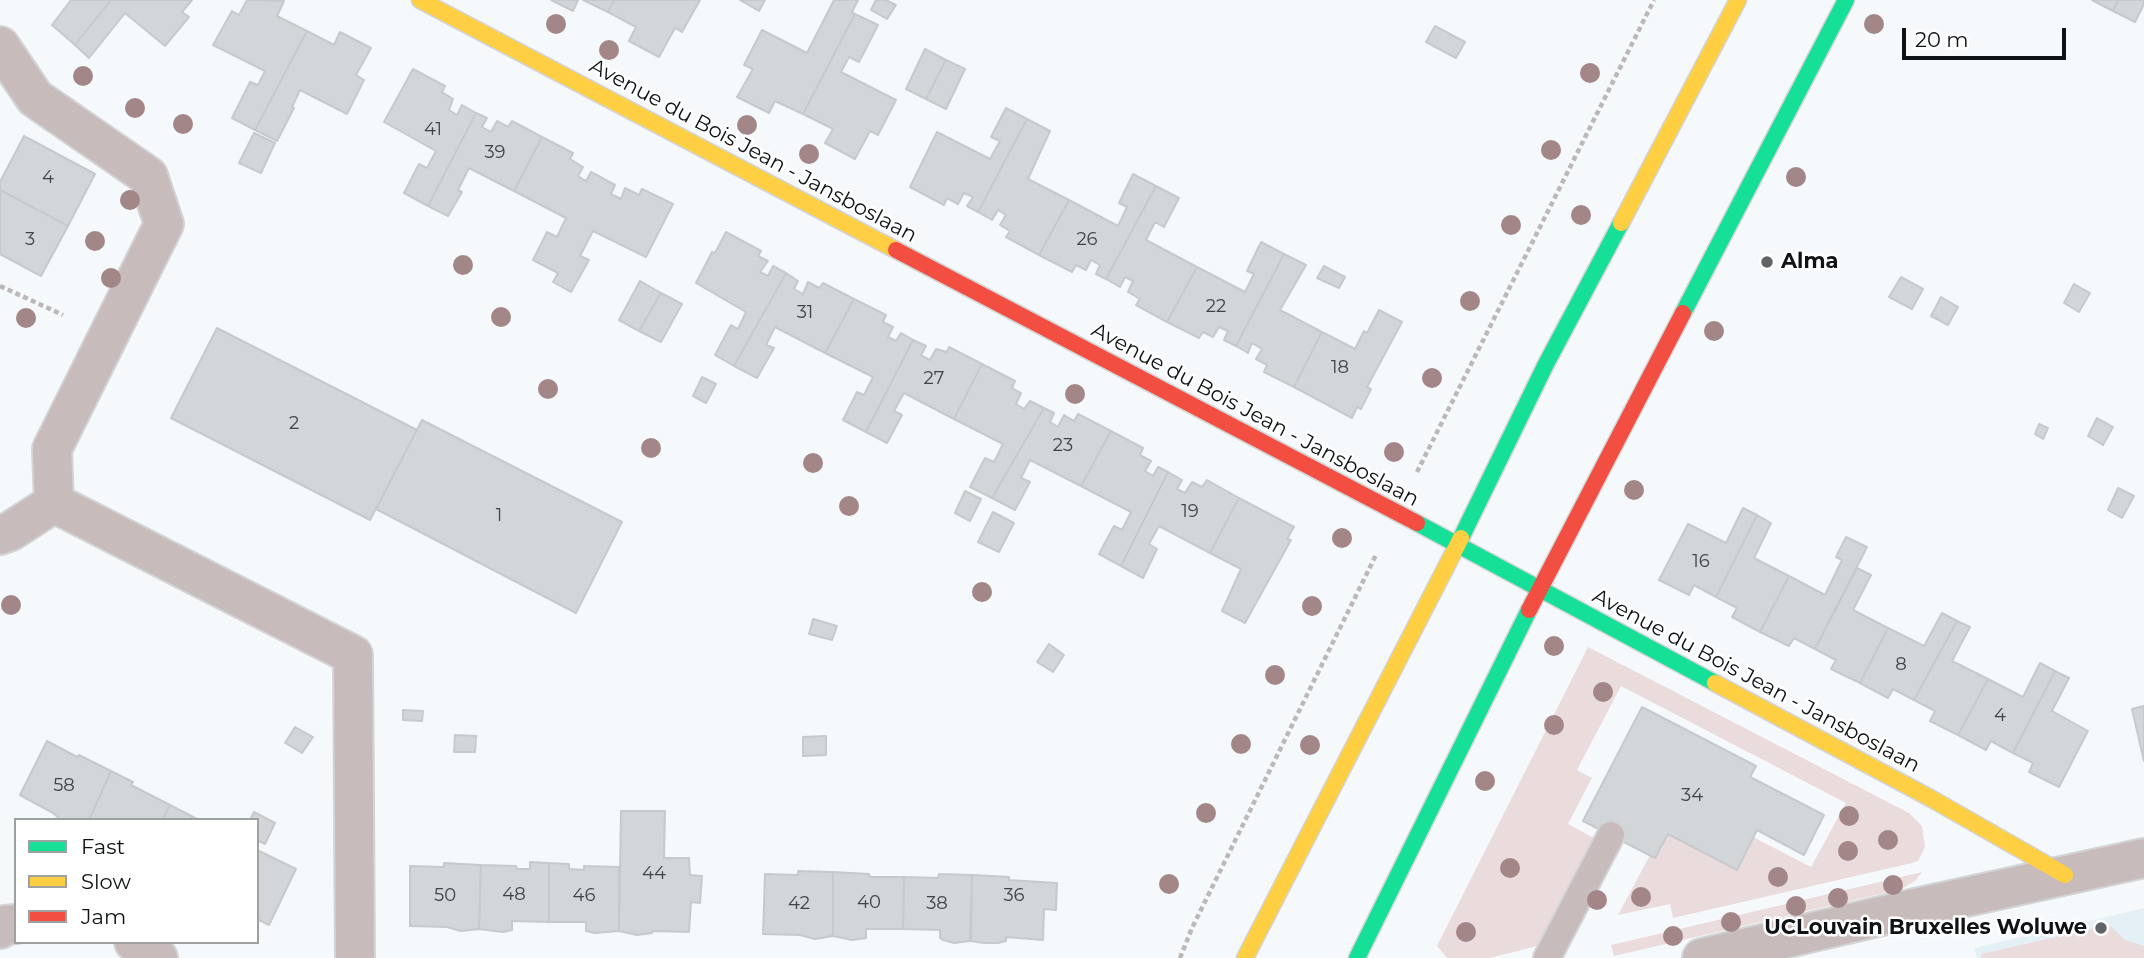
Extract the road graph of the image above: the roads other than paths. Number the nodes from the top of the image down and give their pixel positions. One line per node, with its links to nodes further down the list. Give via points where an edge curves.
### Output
1 (420, 0): 7 (main road, Avenue du Bois Jean - Jansboslaan)
2 (1738, 0): 7 (main road, via 1546,364)
3 (1846, 0): 8 (main road)
4 (0, 46): 5 (street, via 35,98 148,176 164,224 52,449)
5 (54, 503): 6 (street); 14 (street, via 353,655)
6 (0, 535)
7 (1458, 544): 8 (main road, Avenue du Bois Jean - Jansboslaan); 15 (main road)
8 (1539, 590): 11 (main road, Avenue du Bois Jean - Jansboslaan); 16 (main road)
9 (1611, 835): 17 (lane)
10 (2144, 858): 11 (street)
11 (2066, 875): 18 (street)
12 (137, 944): 13 (street)
13 (158, 958)
14 (355, 958)
15 (1245, 958)
16 (1357, 958)
17 (1547, 958)
18 (1702, 958)

